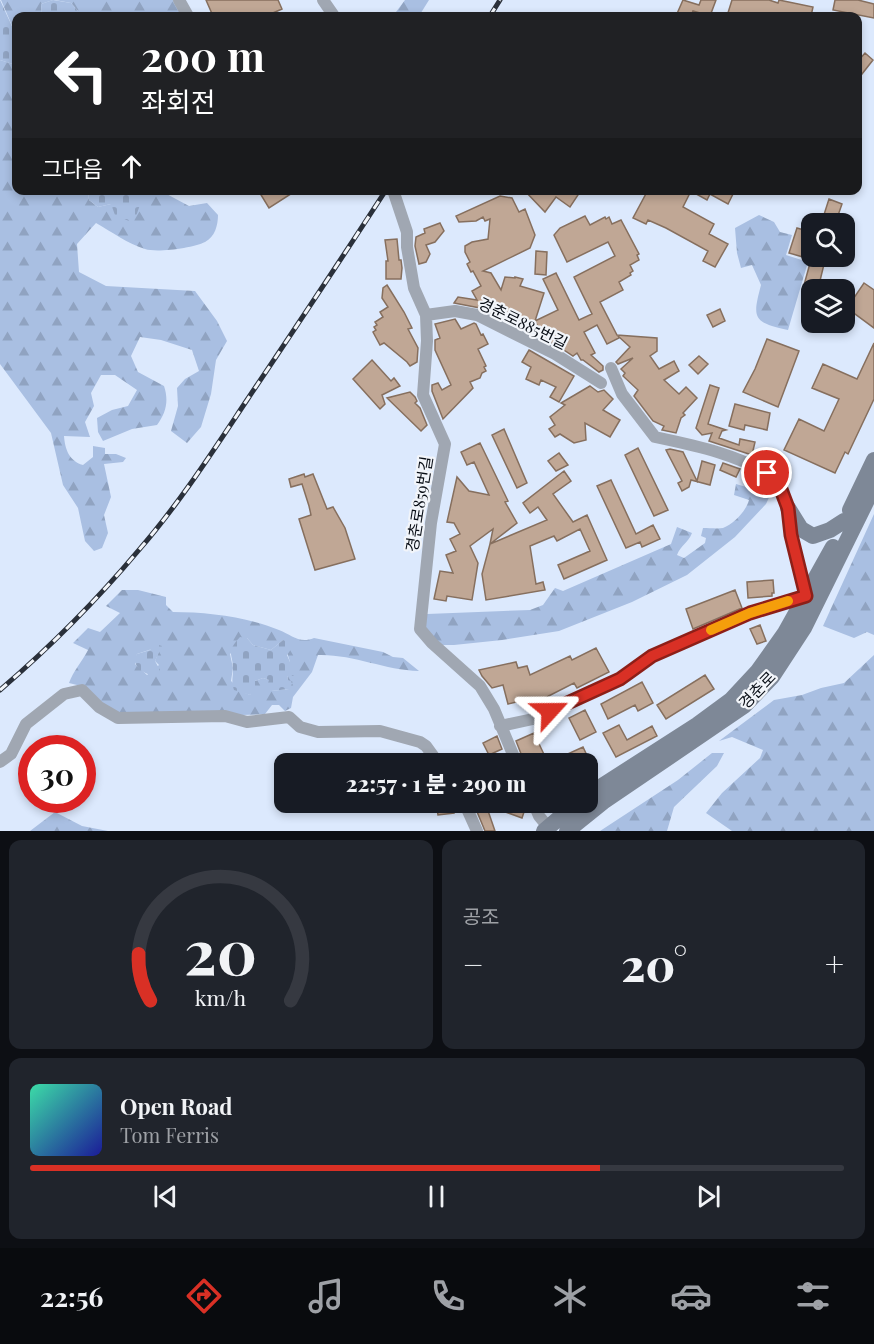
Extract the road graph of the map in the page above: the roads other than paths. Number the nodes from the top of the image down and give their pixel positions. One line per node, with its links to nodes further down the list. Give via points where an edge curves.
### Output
1 (395, 195): 2 (street, 경춘로859번길, via 407,232 414,288)
2 (426, 315): 4 (street, 경춘로885번길, via 455,311 477,315 555,354); 10 (street, 경춘로859번길, via 423,394 445,444 431,523 420,629 480,686)
3 (611, 368): 7 (street, via 622,394 655,437 706,447 749,464 777,479)
4 (601, 383)
5 (874, 460): 8 (street, 경춘로)
6 (874, 486): 9 (street, 경춘로)
7 (788, 508): 8 (street, via 801,529 813,536); 9 (street, via 791,535)
8 (844, 521): 9 (street, 경춘로)
9 (812, 599): 10 (street, via 750,613 652,656 620,679 533,719); 14 (street, 경춘로, via 731,700); 20 (street, 경춘로, via 804,628 772,677 744,706)
10 (500, 726): 12 (street, 경춘로859번길)
11 (431, 753): 13 (street, via 420,742 380,731 318,732 300,727 289,717 247,722 225,716 118,718 82,690 64,694 26,724 11,754)
12 (512, 753)
13 (0, 762)
14 (598, 789)
15 (470, 813): 19 (street)
16 (538, 813): 18 (street)
17 (565, 813): 18 (street)
18 (546, 829)
19 (477, 831)
20 (567, 831)

